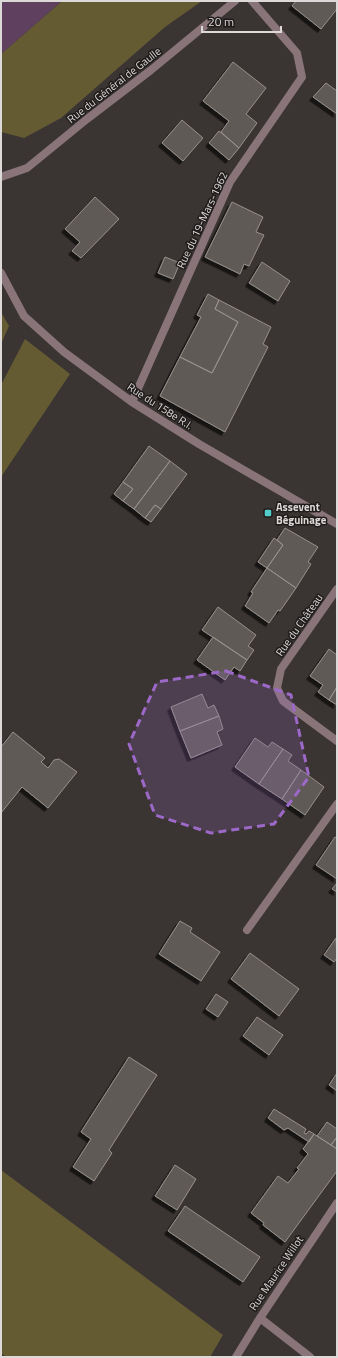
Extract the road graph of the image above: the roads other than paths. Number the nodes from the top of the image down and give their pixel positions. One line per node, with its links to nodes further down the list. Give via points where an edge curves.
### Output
1 (235, 1): 3 (street, Rue du Général de Gaulle, via 28,168)
2 (252, 1): 5 (street, Rue du 19-Mars-1962, via 297,53 302,77 230,182)
3 (1, 177)
4 (1, 273): 5 (street, Rue du 158e R.I., via 24,316 64,352)
5 (132, 402): 6 (street, Rue du 158e R.I.)
6 (337, 524)
7 (337, 589): 8 (street, Rue du Château, via 281,669 277,688 283,701)
8 (337, 741)
9 (337, 804): 10 (street)
10 (247, 930)
11 (337, 1203): 12 (street, Rue Maurice Willot)
12 (260, 1318): 13 (street, Rue Maurice Willot); 14 (street)
13 (236, 1357)
14 (310, 1357)

